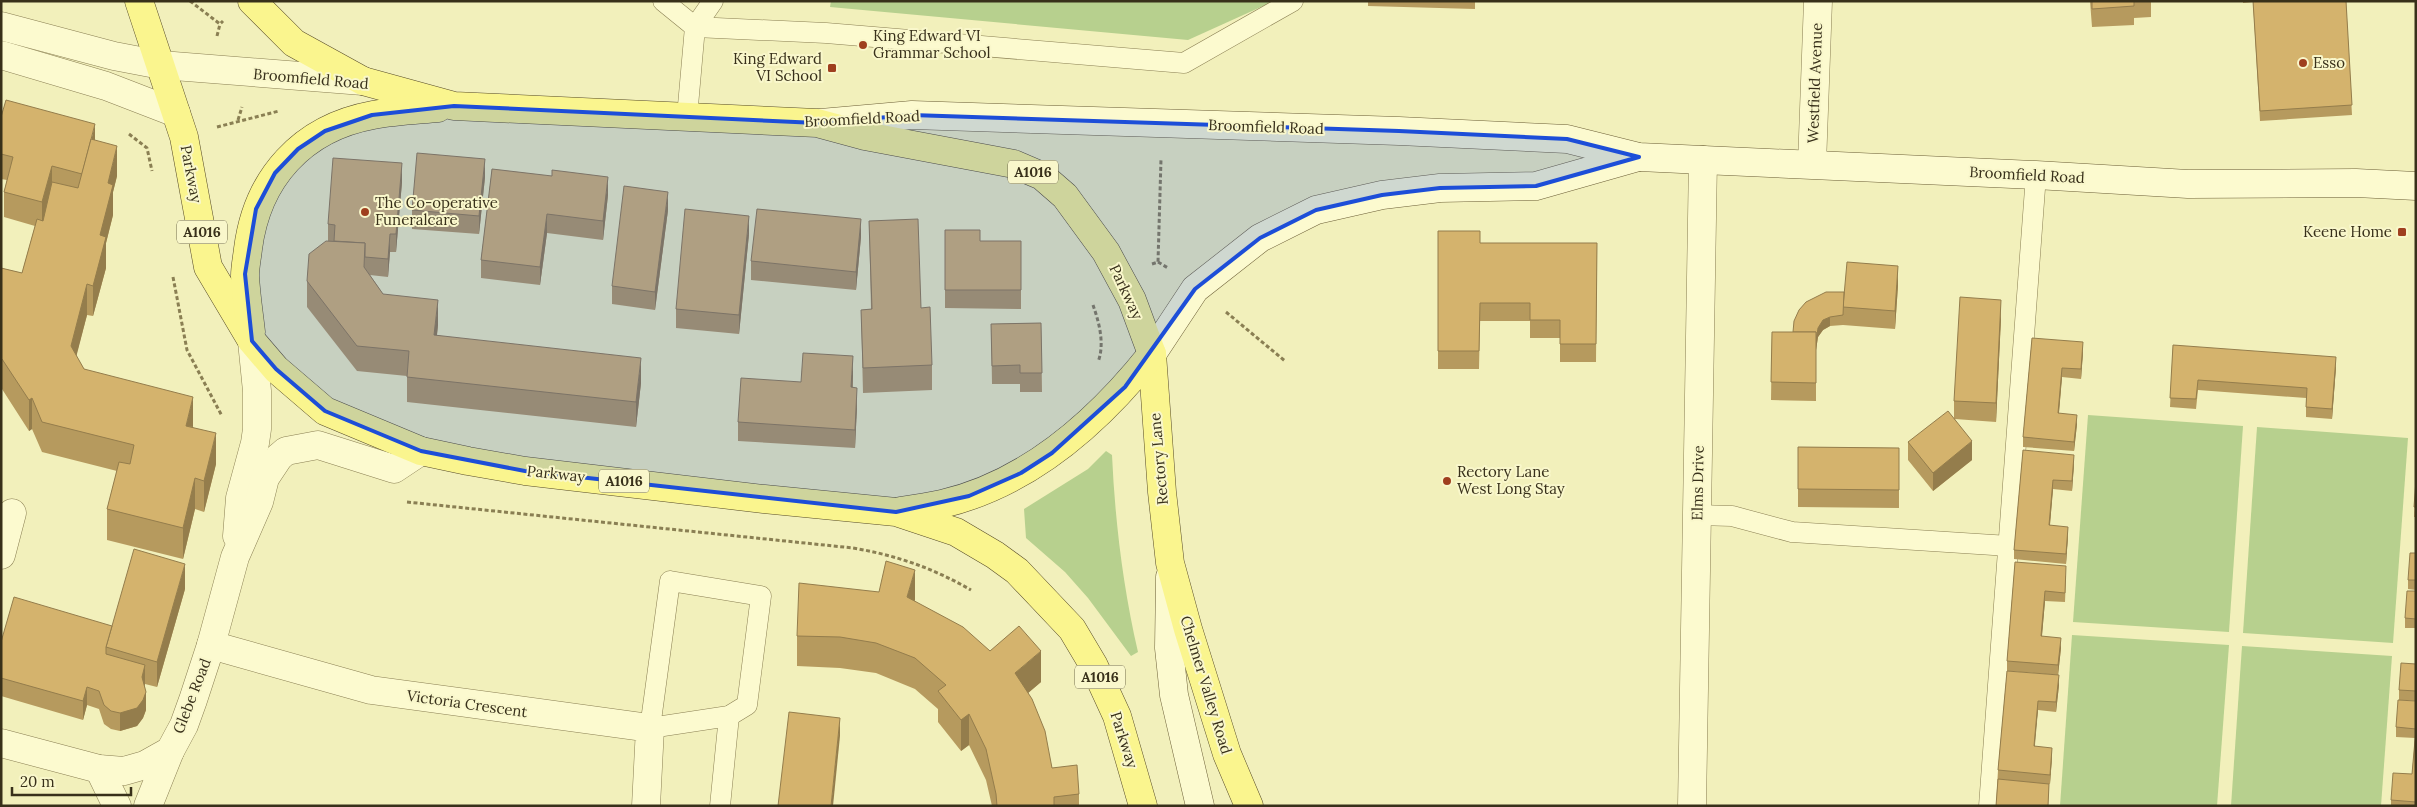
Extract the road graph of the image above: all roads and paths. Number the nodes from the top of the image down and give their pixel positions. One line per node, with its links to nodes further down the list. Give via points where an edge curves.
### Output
1 (139, 1): 12 (main road, Parkway / A1016)
2 (190, 1): 8 (path, via 220,24)
3 (252, 1): 13 (main road, A1016, via 294,43)
4 (663, 1): 10 (lane)
5 (712, 1): 10 (lane)
6 (1293, 1): 10 (lane, via 1184,62 826,33)
7 (1818, 1): 24 (street, Westfield Avenue)
8 (227, 14)
9 (1, 26): 12 (street, Broomfield Road)
10 (695, 27): 17 (lane)
11 (1, 56): 16 (street, via 106,86)
12 (161, 65): 13 (street, Broomfield Road); 16 (main road, Parkway / A1016)
13 (363, 81): 14 (main road, Broomfield Road / A1016)
14 (454, 106): 17 (main road, Broomfield Road / A1016); 32 (main road, A1016, via 372,115 325,131 298,149 275,173 256,208 249,237 245,274)
15 (284, 109): 19 (path)
16 (176, 113): 32 (main road, Parkway / A1016, via 190,162 208,267)
17 (687, 117): 18 (main road, Broomfield Road / A1016)
18 (817, 124): 21 (street, Broomfield Road, via 912,115 1399,131 1567,139); 33 (main road, Parkway / A1016, via 1014,164 1042,176 1065,196 1106,252 1132,300)
19 (214, 128)
20 (147, 148): 26 (path)
21 (1639, 157): 23 (street, Broomfield Road); 33 (street, Broomfield Road, via 1536,186 1440,188 1382,195 1316,210 1260,238 1195,290)
22 (1161, 158): 28 (path, via 1158,262)
23 (1703, 160): 24 (street, Broomfield Road); 41 (street, Elms Drive)
24 (1812, 164): 25 (street, Broomfield Road)
25 (2036, 175): 27 (street, Broomfield Road, via 2188,184); 42 (lane)
26 (154, 180)
27 (2416, 186)
28 (1149, 265)
29 (172, 271): 36 (path, via 187,350 220,415)
30 (1090, 297): 35 (path, via 1098,319 1102,352)
31 (1226, 312): 34 (path)
32 (252, 341): 37 (main road, Parkway / A1016, via 276,369 325,411); 44 (street, Glebe Road, via 257,429 240,498)
33 (1152, 354): 39 (main road, Parkway / A1016, via 1125,387 1082,428 1021,474 969,496); 45 (main road, Rectory Lane / A1016)
34 (1285, 361)
35 (1096, 367)
36 (228, 418)
37 (421, 451): 39 (main road, Parkway / A1016, via 525,471); 44 (street, Glebe Road, via 394,469 318,445 286,451 264,478 259,502)
38 (400, 501): 46 (path, via 853,548 916,563)
39 (896, 512): 57 (main road, Parkway / A1016, via 956,532 995,555 1042,595 1072,629 1118,716)
40 (12, 513): 43 (street)
41 (1697, 515): 42 (lane, via 1732,516 1792,532); 60 (street, Elms Drive)
42 (2008, 546): 61 (lane)
43 (1, 555)
44 (235, 557): 47 (street, Glebe Road)
45 (1170, 563): 58 (street, via 1170,648 1174,695); 59 (main road, Chelmer Valley Road / A1016, via 1227,754)
46 (971, 590)
47 (211, 645): 49 (street, Victoria Crescent, via 371,690); 51 (street, Glebe Road, via 184,725)
48 (729, 716): 49 (lane); 49 (lane, via 747,705 761,596 670,581); 56 (lane)
49 (650, 728): 55 (street)
50 (1, 743): 52 (street, Glebe Road)
51 (170, 751): 52 (street, Glebe Road, via 145,765 124,771); 54 (street)
52 (99, 769): 53 (street)
53 (117, 806)
54 (148, 806)
55 (646, 806)
56 (720, 806)
57 (1144, 806)
58 (1200, 806)
59 (1249, 806)
60 (1692, 806)
61 (1989, 806)

